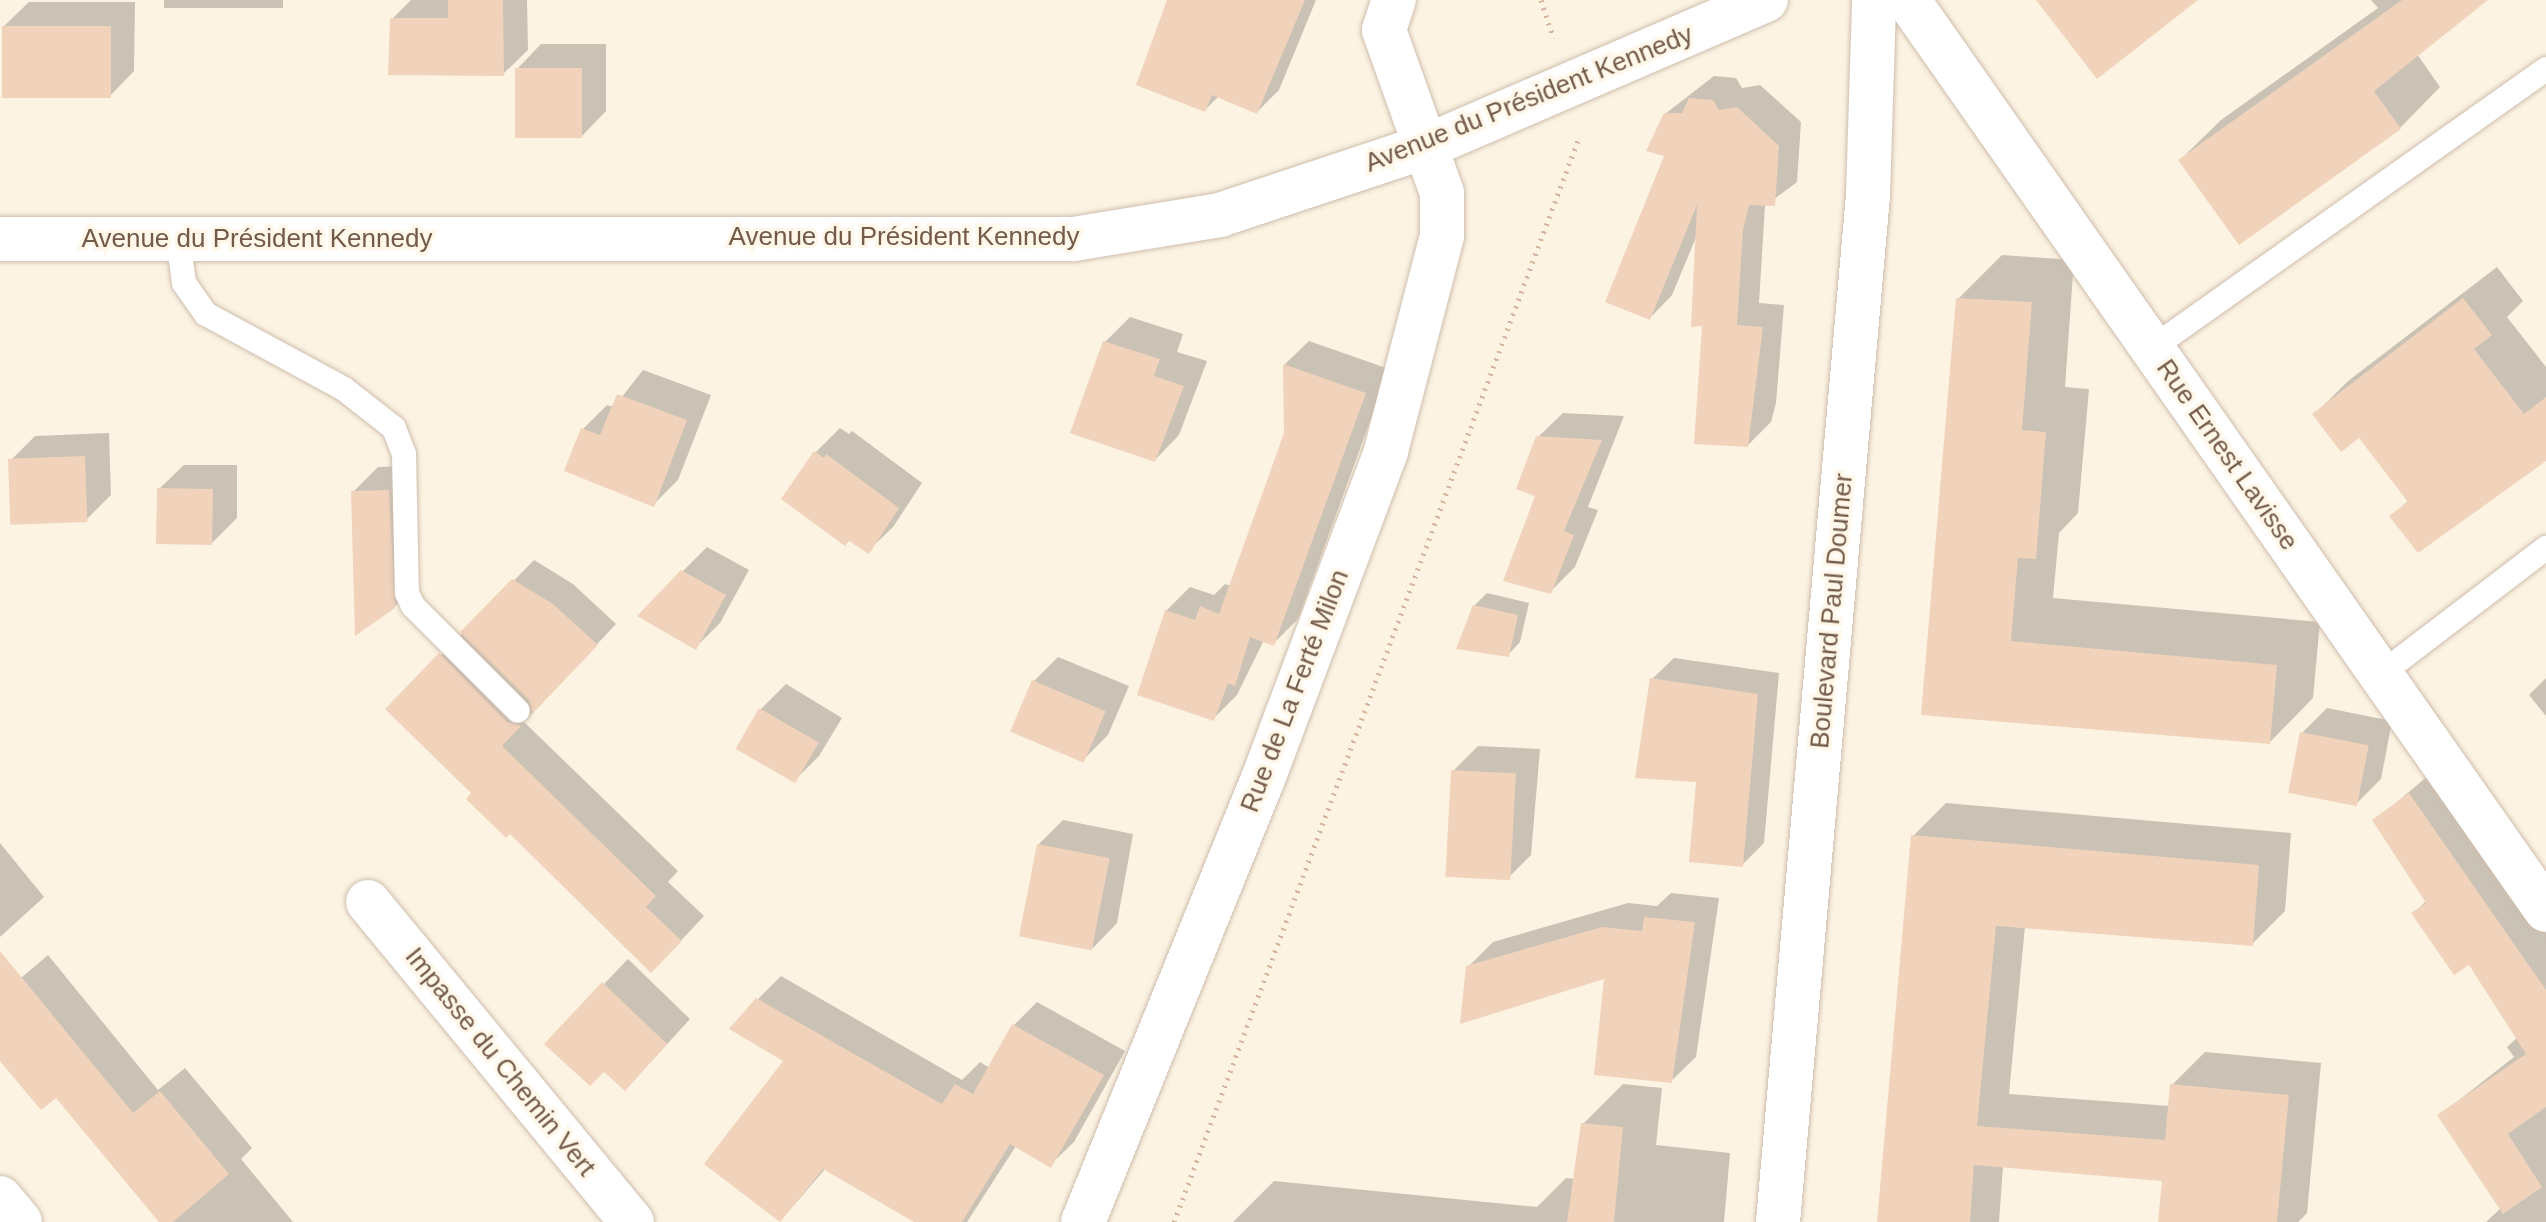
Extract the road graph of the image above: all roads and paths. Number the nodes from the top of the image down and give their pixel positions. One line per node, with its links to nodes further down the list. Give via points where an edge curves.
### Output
1 (1394, 0): 7 (street, Rue de La Ferté Milon, via 1384,30)
2 (1766, 0): 5 (street, Avenue du Président Kennedy)
3 (1874, 0): 21 (street, Boulevard Paul Doumer, via 1868,195)
4 (1908, 0): 10 (street, Rue Ernest Lavisse)
5 (1604, 69): 7 (street, Avenue du Président Kennedy); 20 (path)
6 (2546, 69): 10 (lane)
7 (1427, 146): 8 (street, Avenue du Président Kennedy, via 1220,215 1074,239); 19 (street, Rue de La Ferté Milon, via 1442,193 1442,236 1386,451 1263,779)
8 (178, 238): 9 (street, Avenue du Président Kennedy); 13 (lane, via 184,283 206,314 344,389 394,428 404,454 407,593 413,606)
9 (0, 239)
10 (2152, 348): 12 (street, Rue Ernest Lavisse)
11 (2546, 548): 12 (lane)
12 (2381, 674): 15 (street, Rue Ernest Lavisse)
13 (518, 711)
14 (368, 902): 18 (street, Impasse du Chemin Vert)
15 (2546, 910)
16 (0, 1198): 17 (street)
17 (20, 1222)
18 (632, 1222)
19 (1083, 1222)
20 (1174, 1222)
21 (1778, 1222)

